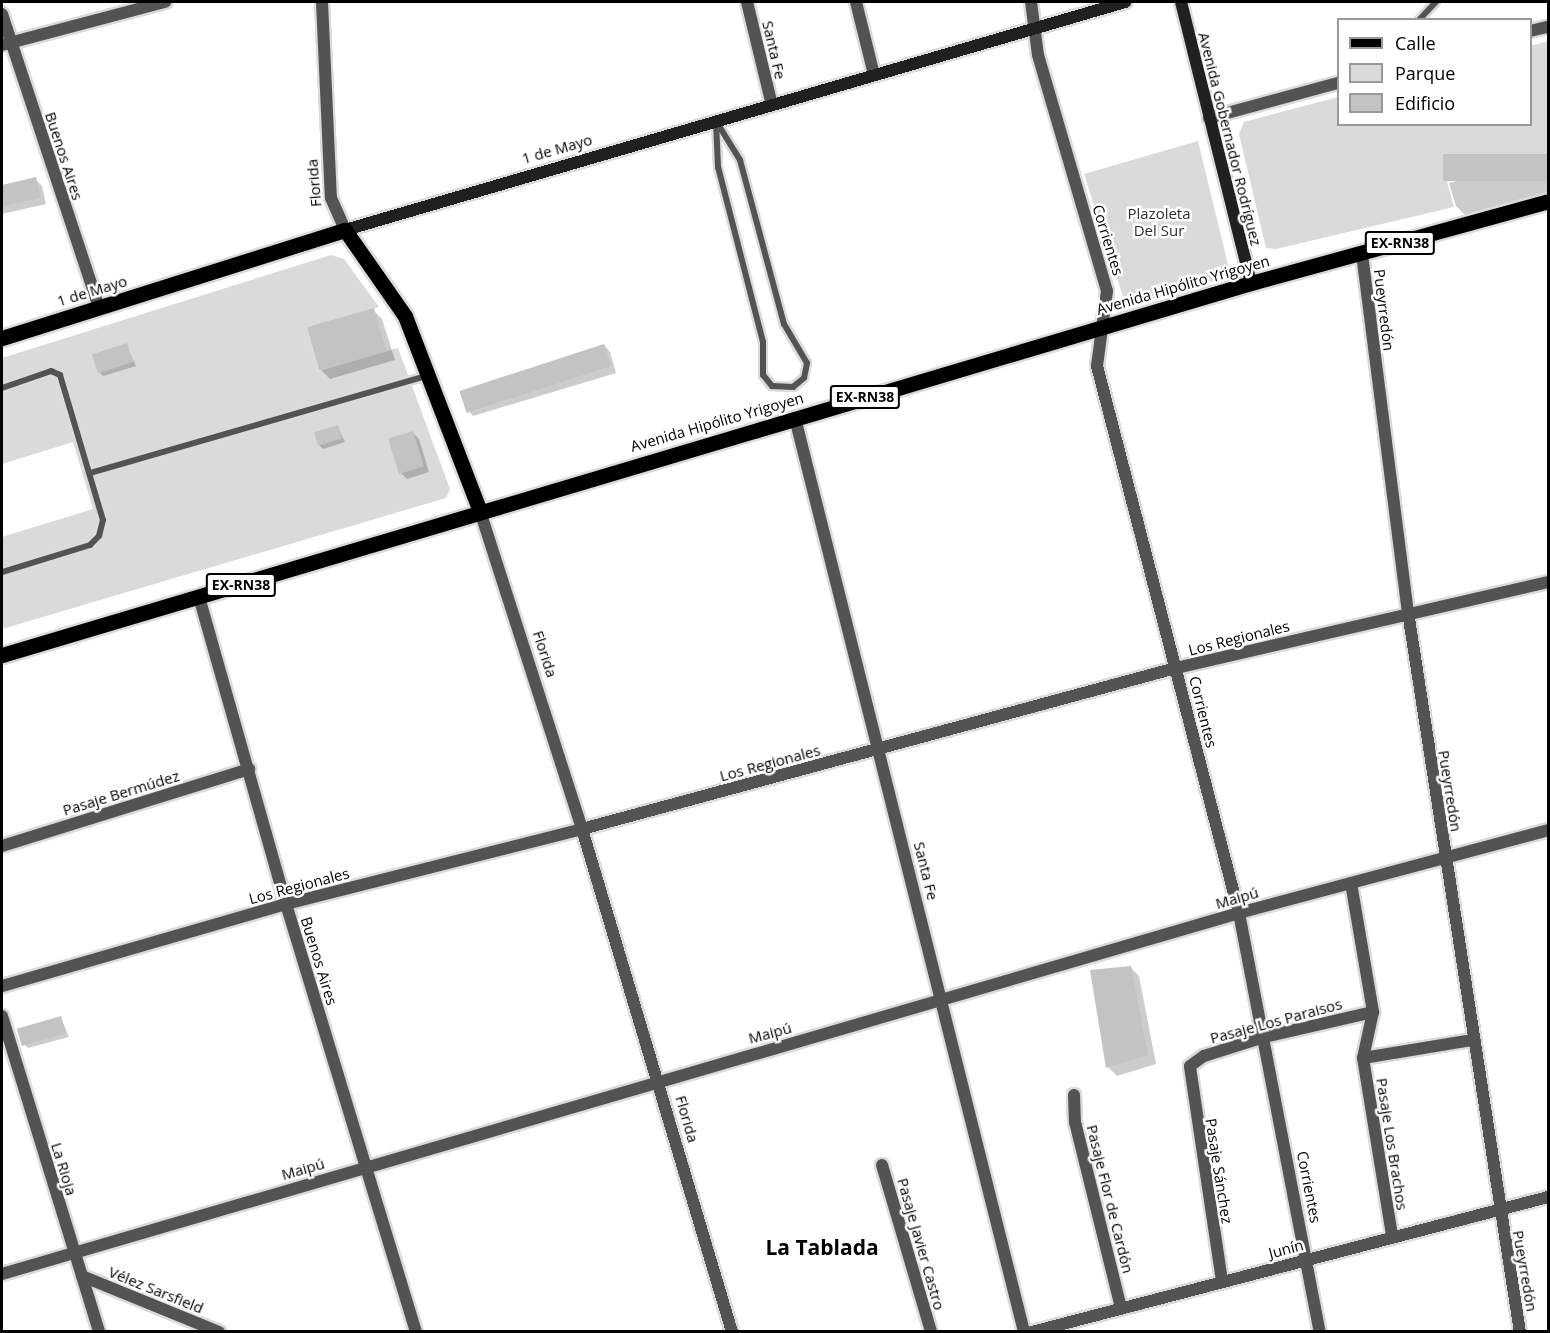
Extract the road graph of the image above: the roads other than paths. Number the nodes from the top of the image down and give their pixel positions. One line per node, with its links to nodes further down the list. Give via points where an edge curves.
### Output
1 (165, 2): 14 (street)
2 (322, 2): 21 (street, Florida, via 331,198)
3 (747, 2): 17 (street, Santa Fe)
4 (856, 2): 15 (street)
5 (1031, 2): 12 (street, Corrientes)
6 (1125, 2): 12 (street, 1 de Mayo)
7 (1181, 2): 18 (street, Avenida Gobernador Rodríguez)
8 (1436, 2): 10 (lane)
9 (2, 14): 14 (street, Buenos Aires)
10 (1421, 18)
11 (1548, 27): 13 (street)
12 (1035, 28): 15 (street, 1 de Mayo); 25 (street, Corrientes, via 1038,56 1107,291)
13 (1532, 31)
14 (6, 43): 24 (street, Buenos Aires)
15 (874, 75): 17 (street, 1 de Mayo)
16 (1337, 83): 18 (street)
17 (772, 105): 19 (street, 1 de Mayo)
18 (1209, 118): 23 (street, Avenida Gobernador Rodríguez)
19 (716, 121): 19 (lane, via 718,167 764,342 763,375 772,386 793,387 804,378 807,363 784,324 740,160); 21 (street, 1 de Mayo)
20 (1548, 201): 22 (main road, Avenida Hipólito Yrigoyen / EX-RN38)
21 (345, 230): 24 (main road, 1 de Mayo); 27 (main road, Florida, via 393,294)
22 (1362, 254): 23 (main road, Avenida Hipólito Yrigoyen / EX-RN38); 35 (street, Pueyrredón)
23 (1251, 283): 25 (main road, Avenida Hipólito Yrigoyen / EX-RN38)
24 (99, 308): 26 (main road, 1 de Mayo)
25 (1102, 327): 29 (main road, Avenida Hipólito Yrigoyen / EX-RN38); 37 (street, Corrientes, via 1096,366)
26 (2, 338)
27 (429, 375): 30 (lane); 31 (main road, Florida)
28 (2, 388): 30 (lane, via 51,371 60,375)
29 (795, 418): 31 (main road, Avenida Hipólito Yrigoyen / EX-RN38); 38 (street, Santa Fe)
30 (90, 473): 32 (lane, via 103,520 99,536 90,545)
31 (480, 511): 34 (main road, Avenida Hipólito Yrigoyen / EX-RN38, via 467,519); 40 (street, Florida)
32 (2, 572)
33 (1548, 582): 35 (street, Los Regionales)
34 (199, 597): 36 (main road, Avenida Hipólito Yrigoyen / EX-RN38); 39 (street, Buenos Aires)
35 (1408, 612): 37 (street, Los Regionales); 43 (street, Pueyrredón)
36 (2, 655)
37 (1176, 668): 38 (street, Los Regionales); 46 (street, Corrientes)
38 (880, 750): 40 (street, Los Regionales); 48 (street, Santa Fe)
39 (249, 768): 42 (street, Pasaje Bermúdez); 45 (street, Buenos Aires)
40 (582, 829): 45 (street, Los Regionales); 55 (street, Florida)
41 (1548, 830): 43 (street, Maipú)
42 (2, 846)
43 (1445, 858): 44 (street, Maipú); 52 (street, Pueyrredón)
44 (1351, 883): 46 (street, Maipú); 49 (street, Pasaje Los Brachos)
45 (286, 904): 47 (street, Los Regionales); 58 (street, Buenos Aires)
46 (1239, 913): 48 (street, Maipú); 51 (street, Corrientes)
47 (2, 986)
48 (942, 1001): 55 (street, Maipú); 73 (street, Santa Fe)
49 (1373, 1012): 51 (street, Pasaje Los Paraisos); 53 (street, Pasaje Los Brachos)
50 (2, 1016): 62 (street, La Rioja)
51 (1264, 1037): 54 (street, Pasaje Los Paraisos, via 1204,1056); 63 (street, Corrientes)
52 (1472, 1040): 53 (street, Pasaje Los Brachos); 60 (street, Pueyrredón)
53 (1363, 1058): 61 (street, Pasaje Los Brachos)
54 (1190, 1065): 66 (street, Pasaje Sánchez)
55 (657, 1080): 58 (street, Maipú); 71 (street, Florida)
56 (1074, 1095): 67 (street, Pasaje Flor de Cardón, via 1075,1122)
57 (882, 1165): 72 (street, Pasaje Javier Castro)
58 (364, 1167): 62 (street, Maipú); 70 (street, Buenos Aires)
59 (1548, 1197): 60 (street, Junín)
60 (1499, 1209): 61 (street, Junín); 76 (street, Pueyrredón)
61 (1392, 1235): 63 (street, Junín)
62 (74, 1252): 64 (street, Maipú); 65 (street, La Rioja)
63 (1307, 1259): 66 (street, Junín); 75 (street, Corrientes)
64 (2, 1274)
65 (82, 1276): 68 (street, La Rioja); 69 (street, Vélez Sarsfield)
66 (1222, 1281): 67 (street, Junín)
67 (1121, 1308): 74 (street, Junín)
68 (99, 1332)
69 (219, 1332)
70 (416, 1332)
71 (732, 1332)
72 (931, 1332)
73 (1024, 1332)
74 (1032, 1332)
75 (1320, 1332)
76 (1520, 1332)

